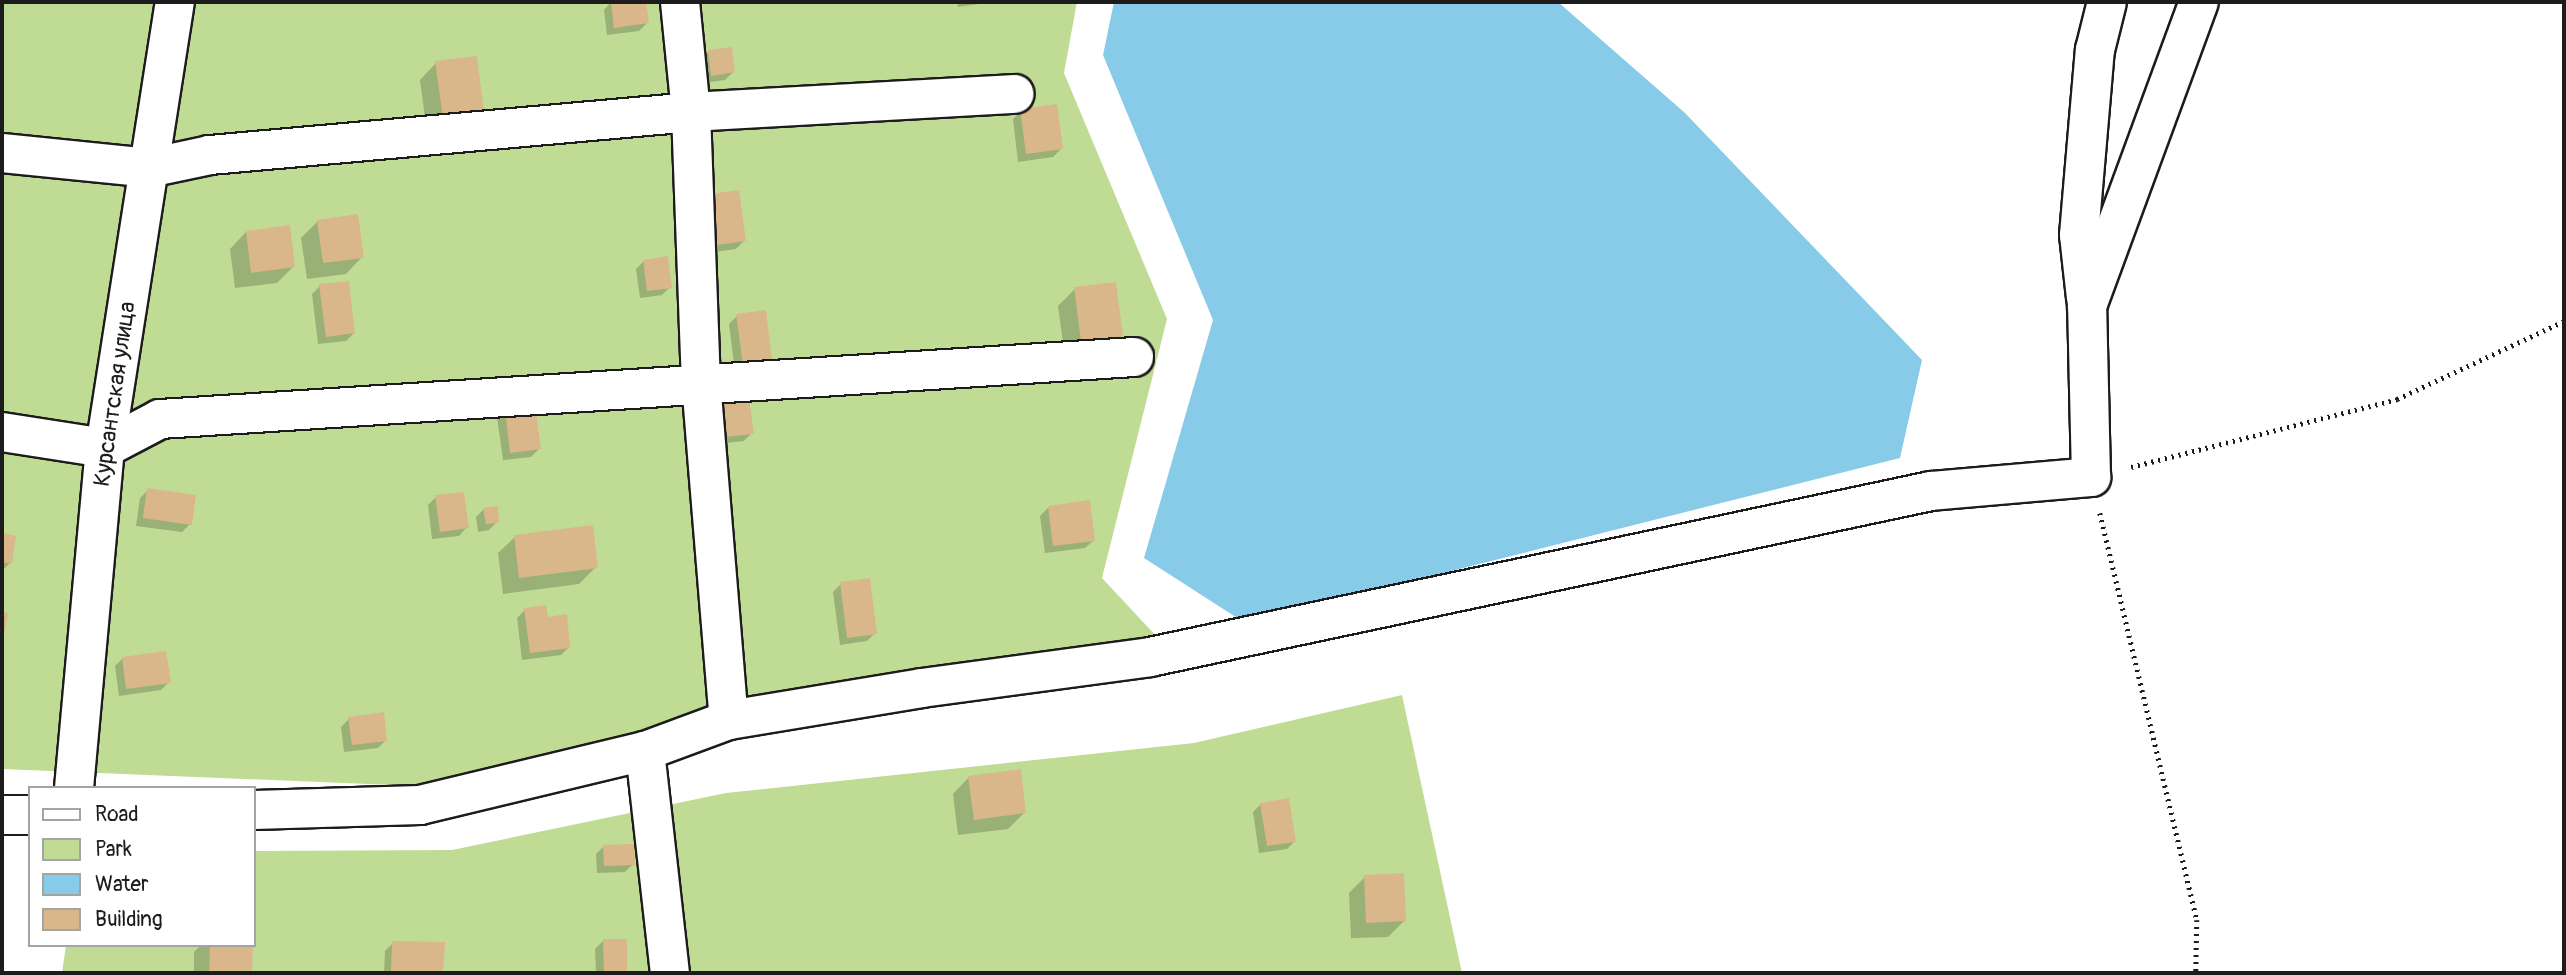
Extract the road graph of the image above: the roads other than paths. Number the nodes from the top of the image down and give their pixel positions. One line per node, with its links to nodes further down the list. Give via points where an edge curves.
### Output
1 (175, 2): 8 (street, Курсантская улица)
2 (680, 2): 6 (street)
3 (2107, 2): 9 (street, via 2095,50 2078,235)
4 (2199, 2): 9 (street)
5 (1015, 94): 6 (street)
6 (691, 112): 8 (street, via 210,155); 11 (street)
7 (2, 153): 8 (street)
8 (149, 168): 13 (street, Курсантская улица)
9 (2087, 306): 14 (street, via 2091,477 1931,491 1150,657)
10 (1134, 357): 11 (street)
11 (701, 382): 13 (street, via 160,419); 14 (street)
12 (2, 432): 13 (street)
13 (105, 448): 16 (street, Курсантская улица)
14 (729, 720): 15 (street)
15 (645, 751): 17 (street, via 420,805); 20 (street)
16 (74, 786)
17 (256, 810)
18 (2, 815): 19 (street)
19 (28, 815)
20 (670, 973)

